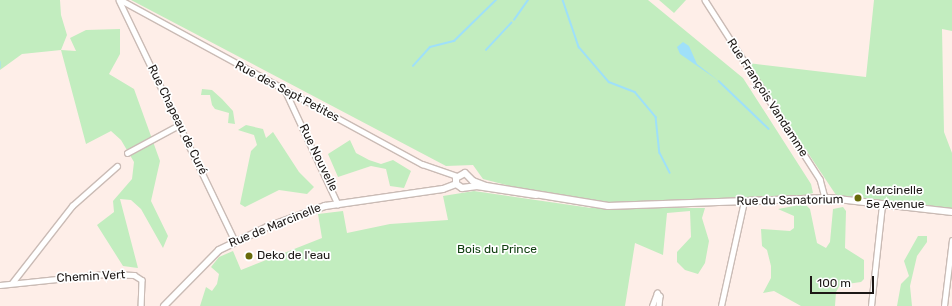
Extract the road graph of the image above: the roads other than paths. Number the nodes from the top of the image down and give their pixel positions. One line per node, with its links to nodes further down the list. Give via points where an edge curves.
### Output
1 (120, 0): 3 (street, Rue des Sept Petites); 4 (street, Rue Chapeau de Curé)
2 (705, 0): 12 (street, Rue François Vandamme, via 820,179)
3 (285, 90): 7 (street, Rue des Sept Petites, via 422,164); 14 (street, Rue Nouvelle)
4 (179, 125): 5 (street); 19 (street, Rue Chapeau de Curé)
5 (127, 152)
6 (117, 166): 20 (street, via 72,206)
7 (457, 176): 8 (street, Rue de Marcinelle, via 465,173); 9 (street)
8 (472, 180): 10 (street); 11 (street, Rue de Marcinelle, via 486,186)
9 (456, 184): 10 (street, Rue de Marcinelle, via 462,188); 14 (street, Rue de Marcinelle, via 443,189)
10 (469, 186): 11 (street, Rue de Marcinelle)
11 (536, 195): 16 (street, Rue de Marcinelle)
12 (825, 198): 13 (street, Rue du Sanatorium); 15 (street, Rue du Sanatorium)
13 (744, 202): 16 (street, Rue du Sanatorium); 26 (street)
14 (338, 204): 19 (street, Rue de Marcinelle, via 321,207)
15 (882, 204): 17 (street, Rue du Sanatorium); 27 (street)
16 (628, 206)
17 (952, 212)
18 (952, 240): 28 (street)
19 (235, 241): 23 (street, Rue de Marcinelle, via 215,253)
20 (12, 283): 21 (street, Chemin Vert); 22 (street, Chemin Vert, via 104,274 137,275 142,283)
21 (0, 285)
22 (141, 306)
23 (164, 306)
24 (652, 306): 25 (street, via 657,293 660,296)
25 (659, 306)
26 (721, 306)
27 (871, 306)
28 (944, 306)

